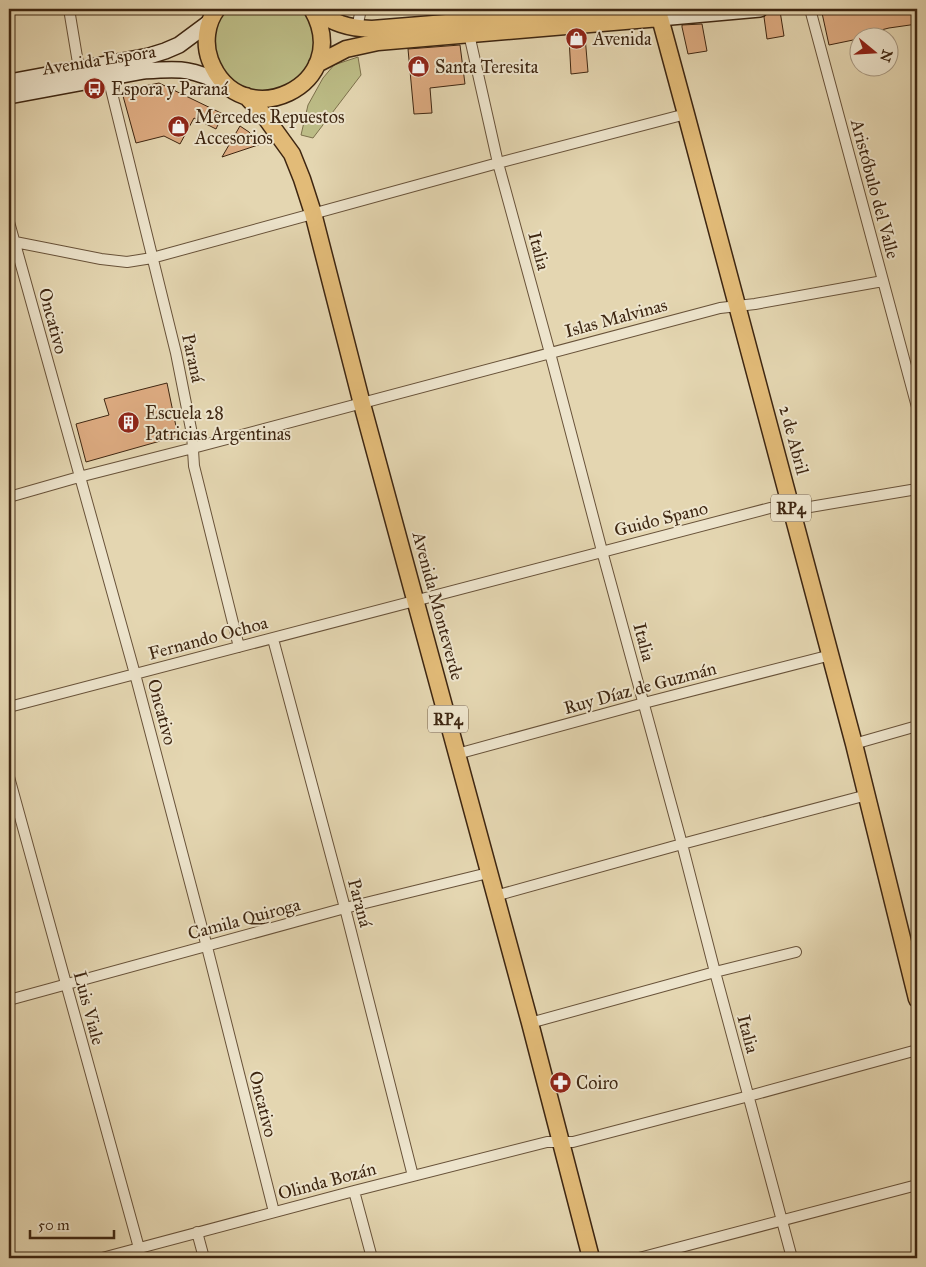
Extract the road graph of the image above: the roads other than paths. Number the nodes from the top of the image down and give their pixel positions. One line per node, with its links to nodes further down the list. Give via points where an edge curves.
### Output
1 (69, 9): 13 (street)
2 (312, 9): 10 (main road, RP4, via 340,24); 12 (main road, RP4, via 320,27 322,46)
3 (361, 9): 10 (street)
4 (618, 9): 7 (main road, RP4)
5 (760, 9): 8 (main road)
6 (810, 9): 25 (street, Aristóbulo del Valle)
7 (562, 11): 10 (main road, RP4)
8 (659, 13): 11 (main road); 19 (main road, 2 de Abril / RP4)
9 (213, 15): 13 (main road, Avenida Espora, via 165,52); 16 (main road, RP4, via 206,38 208,54)
10 (357, 28)
11 (469, 34): 12 (main road, via 361,45); 20 (street, Italia)
12 (317, 64): 18 (main road, RP4, via 296,90 280,97)
13 (79, 68): 15 (main road, Avenida Espora)
14 (108, 77): 16 (main road, Avenida Espora, via 162,69 182,70); 17 (main road, Avenida Espora); 24 (street, Paraná)
15 (9, 82)
16 (224, 83): 18 (main road, RP4)
17 (9, 96)
18 (246, 96): 21 (main road, Avenida Monteverde / RP4, via 292,154)
19 (686, 114): 20 (street); 26 (main road, 2 de Abril / RP4)
20 (498, 163): 21 (street); 27 (street, Italia)
21 (313, 213): 24 (street); 28 (main road, Avenida Monteverde / RP4)
22 (9, 222): 23 (street, Oncativo)
23 (12, 241): 24 (street, via 101,259 127,262); 31 (street, Oncativo)
24 (152, 258): 30 (street, Paraná, via 176,353)
25 (883, 281): 26 (street, Islas Malvinas); 29 (street, Aristóbulo del Valle)
26 (738, 305): 27 (street, Islas Malvinas); 34 (main road, 2 de Abril / RP4)
27 (550, 352): 28 (street, Islas Malvinas); 35 (street, Italia)
28 (362, 404): 30 (street, Islas Malvinas); 36 (main road, Avenida Monteverde / RP4)
29 (917, 407)
30 (193, 448): 31 (street, Islas Malvinas); 38 (street, Paraná, via 194,466)
31 (79, 477): 33 (street, Islas Malvinas); 40 (street, Oncativo)
32 (917, 489): 34 (street, Guido Spano, via 810,507)
33 (9, 496)
34 (791, 507): 35 (street, Guido Spano, via 770,508); 39 (main road, 2 de Abril / RP4)
35 (602, 551): 36 (street, Guido Spano); 41 (street, Italia)
36 (416, 600): 37 (street, Fernando Ochoa); 45 (main road, Avenida Monteverde / RP4)
37 (273, 639): 38 (street, Fernando Ochoa); 51 (street, Paraná)
38 (239, 647): 40 (street, Fernando Ochoa)
39 (831, 655): 41 (street, Ruy Díaz de Guzmán); 44 (main road, 2 de Abril / RP4)
40 (135, 674): 42 (street, Fernando Ochoa); 52 (street, Oncativo)
41 (644, 704): 45 (street, Ruy Díaz de Guzmán); 48 (street, Italia)
42 (9, 707)
43 (917, 726): 44 (street)
44 (854, 744): 47 (main road, 2 de Abril / RP4)
45 (457, 754): 49 (main road, Avenida Monteverde / RP4)
46 (9, 777): 55 (street, Luis Viale)
47 (868, 794): 48 (street); 56 (main road, 2 de Abril / RP4)
48 (682, 844): 50 (street); 54 (street, Italia)
49 (488, 873): 50 (main road, Avenida Monteverde / RP4); 51 (street, Camila Quiroga)
50 (495, 896): 58 (main road, Avenida Monteverde / RP4)
51 (345, 908): 52 (street, Camila Quiroga); 62 (street, Paraná)
52 (207, 947): 55 (street, Camila Quiroga); 65 (street, Oncativo)
53 (796, 952): 54 (street)
54 (715, 972): 58 (street); 60 (street, Italia)
55 (66, 984): 57 (street, Camila Quiroga); 68 (street, Luis Viale)
56 (917, 993)
57 (9, 1000)
58 (530, 1023): 61 (main road, Avenida Monteverde / RP4)
59 (917, 1050): 60 (street, Olinda Bozán)
60 (749, 1096): 61 (street, Olinda Bozán, via 574,1142); 66 (street, Italia)
61 (560, 1142): 62 (street, Olinda Bozán, via 547,1142); 72 (main road, Avenida Monteverde / RP4)
62 (413, 1176): 64 (street, Olinda Bozán)
63 (917, 1185): 66 (street)
64 (354, 1191): 65 (street, Olinda Bozán); 71 (street)
65 (274, 1212): 67 (street, Olinda Bozán)
66 (782, 1220): 73 (street); 74 (street, Italia)
67 (197, 1232): 68 (street, Olinda Bozán); 70 (street)
68 (139, 1248): 69 (street, Olinda Bozán)
69 (102, 1258)
70 (204, 1258)
71 (372, 1258)
72 (591, 1258)
73 (640, 1258)
74 (792, 1258)

